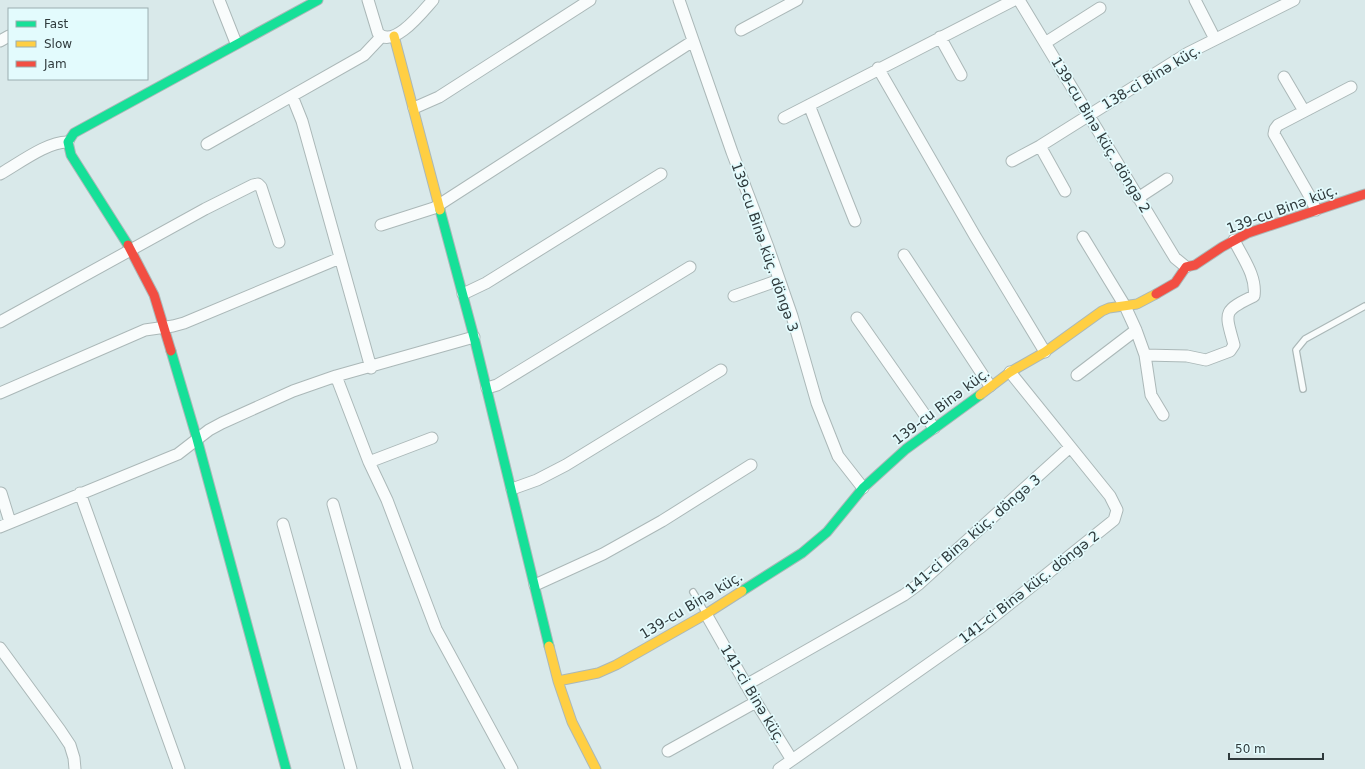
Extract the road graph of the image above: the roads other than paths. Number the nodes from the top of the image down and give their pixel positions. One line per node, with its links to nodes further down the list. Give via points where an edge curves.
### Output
1 (219, 0): 19 (street)
2 (318, 0): 19 (street)
3 (368, 0): 15 (street, via 375,28)
4 (433, 0): 14 (street, via 409,25)
5 (590, 0): 27 (street, via 438,97)
6 (678, 0): 18 (street, 139-cu Binə küç. döngə 3)
7 (797, 0): 13 (street)
8 (1014, 0): 16 (street)
9 (1019, 0): 20 (street, 139-cu Binə küç. döngə 2)
10 (1195, 0): 17 (street)
11 (1294, 0): 17 (street, 138-ci Binə küç.)
12 (1100, 8): 20 (street)
13 (741, 30)
14 (394, 36): 15 (street); 27 (street)
15 (381, 37): 25 (street, via 364,55)
16 (940, 37): 21 (street); 22 (street)
17 (1215, 39): 29 (street, 138-ci Binə küç., via 1188,53)
18 (693, 41): 41 (street); 53 (street, 139-cu Binə küç. döngə 3)
19 (236, 43): 31 (street, via 74,132)
20 (1045, 43): 29 (street, 139-cu Binə küç. döngə 2)
21 (878, 68): 26 (street); 63 (street)
22 (961, 75)
23 (1284, 77): 28 (street)
24 (1351, 87): 28 (street)
25 (292, 96): 32 (street); 50 (street, via 302,121)
26 (809, 105): 30 (street); 43 (street)
27 (414, 108): 41 (street)
28 (1304, 111): 42 (street, via 1278,125 1274,129 1274,134)
29 (1088, 116): 33 (street, 138-ci Binə küç.); 40 (street, 139-cu Binə küç. döngə 2)
30 (784, 118)
31 (68, 142): 35 (street, via 50,146); 48 (street, via 71,155)
32 (207, 144)
33 (1040, 146): 34 (street, 138-ci Binə küç.); 38 (street)
34 (1012, 161)
35 (0, 174)
36 (661, 174): 54 (street, via 486,283)
37 (1167, 178): 40 (street)
38 (1065, 191)
39 (1365, 194): 42 (street, 139-cu Binə küç.)
40 (1138, 198): 52 (street, 139-cu Binə küç. döngə 2, via 1175,258)
41 (440, 205): 44 (street, via 429,211); 54 (street)
42 (1316, 210): 46 (street, 139-cu Binə küç.)
43 (855, 221)
44 (381, 225)
45 (1083, 237): 56 (street)
46 (1234, 240): 52 (street, 139-cu Binə küç., via 1195,265); 64 (street, via 1255,287 1254,296 1228,312 1227,320 1234,345 1230,352 1206,360 1187,356)
47 (279, 242): 48 (street, via 258,184 205,209)
48 (131, 250): 59 (street); 60 (street, via 154,296)
49 (904, 255): 70 (street)
50 (340, 258): 60 (street, via 184,323); 65 (street)
51 (690, 266): 71 (street, via 498,385)
52 (1186, 267): 56 (street, 139-cu Binə küç., via 1175,283 1137,304)
53 (779, 280): 55 (street); 81 (street, 139-cu Binə küç. döngə 3, via 832,442 846,468)
54 (463, 294): 62 (street)
55 (734, 296)
56 (1125, 306): 61 (street); 63 (street, 139-cu Binə küç., via 1102,311)
57 (1365, 306): 72 (lane, via 1306,339 1296,350)
58 (857, 318): 75 (street)
59 (0, 322)
60 (164, 328): 73 (street, via 145,330); 77 (street)
61 (1136, 330): 64 (street); 68 (street)
62 (474, 337): 65 (street); 71 (street)
63 (1045, 352): 67 (street, 139-cu Binə küç.)
64 (1145, 355): 74 (street, via 1151,395)
65 (371, 368): 69 (street)
66 (721, 370): 82 (street, via 566,465)
67 (1010, 372): 70 (street, 139-cu Binə küç.); 78 (street, 141-ci Binə küç. döngə 2)
68 (1077, 375)
69 (336, 376): 77 (street, via 267,402 222,423); 79 (street)
70 (990, 386): 75 (street, 139-cu Binə küç.)
71 (487, 388): 82 (street)
72 (1303, 389)
73 (0, 393)
74 (1163, 415)
75 (934, 428): 81 (street, 139-cu Binə küç., via 896,457)
76 (432, 438): 79 (street)
77 (198, 439): 84 (street, via 178,454); 99 (street)
78 (1070, 447): 93 (street, 141-ci Binə küç. döngə 3, via 919,584); 96 (street, 141-ci Binə küç. döngə 2, via 1110,496 1117,510 1114,520 981,627)
79 (369, 462): 102 (street, via 387,500 436,629)
80 (751, 465): 88 (street, via 662,521 603,554)
81 (863, 488): 90 (street, 139-cu Binə küç., via 814,544)
82 (512, 490): 88 (street)
83 (1, 493): 86 (street)
84 (80, 493): 86 (street); 98 (street)
85 (333, 504): 101 (street)
86 (5, 524)
87 (283, 524): 100 (street)
88 (535, 585): 92 (street)
89 (693, 592): 90 (lane)
90 (706, 614): 92 (street, 139-cu Binə küç., via 616,665 598,673); 93 (street, 141-ci Binə küç.)
91 (0, 648): 97 (street, via 70,745)
92 (558, 681): 103 (street, via 572,722)
93 (746, 685): 94 (street, 141-ci Binə küç.)
94 (756, 702): 95 (street); 96 (street, 141-ci Binə küç.)
95 (668, 751)
96 (792, 760): 104 (street, 141-ci Binə küç.)
97 (75, 769)
98 (179, 769)
99 (286, 769)
100 (351, 769)
101 (407, 769)
102 (512, 769)
103 (596, 769)
104 (779, 769)

